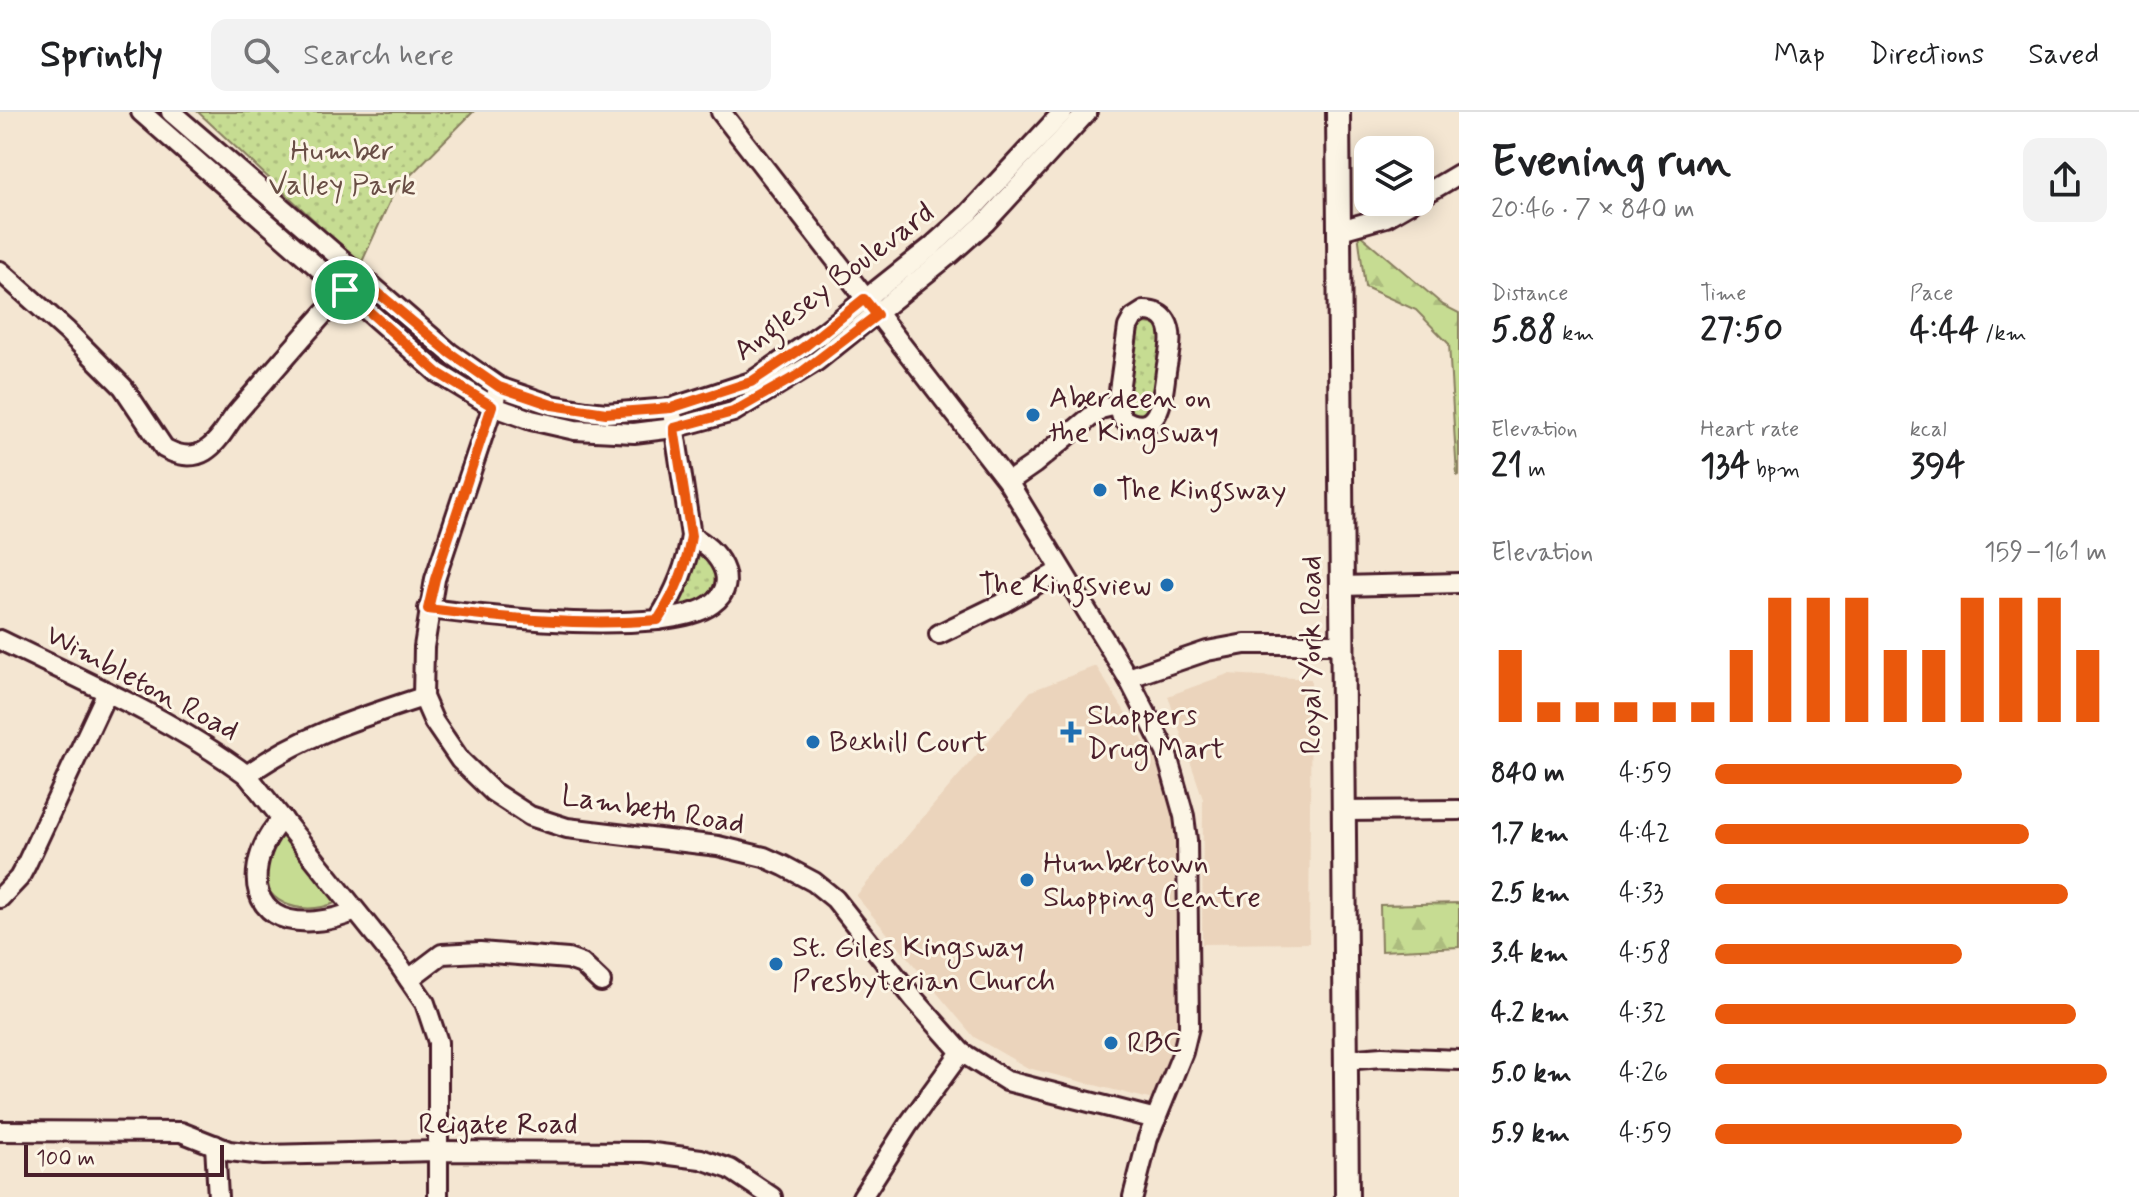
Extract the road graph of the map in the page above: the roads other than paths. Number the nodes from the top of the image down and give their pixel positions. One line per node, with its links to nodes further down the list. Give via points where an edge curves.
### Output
1 (141, 112): 13 (street, Anglesey Boulevard)
2 (171, 112): 12 (street, Anglesey Boulevard)
3 (721, 112): 14 (street)
4 (1063, 112): 14 (street, Anglesey Boulevard, via 969,213)
5 (1087, 112): 15 (street, Anglesey Boulevard, via 986,222)
6 (1338, 112): 10 (main road, Royal York Road)
7 (1459, 174): 8 (street)
8 (1434, 189)
9 (1388, 216): 10 (street)
10 (1337, 231): 25 (main road, Royal York Road)
11 (0, 271): 13 (street, via 123,387 164,448 193,456 217,441)
12 (358, 276): 13 (street); 16 (street, Anglesey Boulevard)
13 (345, 290): 18 (street, Anglesey Boulevard, via 438,373)
14 (864, 299): 15 (street); 19 (street, Anglesey Boulevard, via 751,382)
15 (877, 315): 20 (street, Anglesey Boulevard, via 798,375 733,412); 21 (street)
16 (499, 387): 18 (street); 19 (street, Anglesey Boulevard, via 587,411)
17 (1117, 405): 17 (street, via 1130,423 1145,423 1159,414 1171,339 1160,314 1144,311 1128,327); 21 (street, via 1100,409)
18 (492, 406): 20 (street, Anglesey Boulevard, via 575,430 634,433); 26 (street)
19 (671, 408): 20 (street)
20 (674, 428): 22 (street)
21 (1008, 482): 23 (street)
22 (691, 536): 27 (street, via 684,566); 27 (street, via 714,550 725,585 714,603 702,610)
23 (1061, 570): 28 (street); 31 (street)
24 (1459, 583): 25 (street)
25 (1341, 586): 30 (main road, Royal York Road)
26 (428, 609): 27 (street, via 575,623); 33 (street)
27 (658, 620)
28 (939, 634)
29 (0, 640): 32 (street, Wimbleton Road)
30 (1341, 644): 31 (street, via 1224,647); 36 (main road, Royal York Road)
31 (1128, 678): 45 (street, via 1170,764 1187,840 1189,1027)
32 (107, 692): 34 (street, Wimbleton Road, via 217,752); 38 (street, via 26,865)
33 (423, 697): 34 (street, via 339,725); 42 (street, Lambeth Road, via 460,760 493,792 530,816 567,828 718,846 764,857 814,882 843,908)
34 (247, 775): 37 (street, Wimbleton Road)
35 (1459, 810): 36 (street)
36 (1342, 811): 43 (main road, Royal York Road)
37 (283, 819): 39 (street, Wimbleton Road); 39 (street, via 268,834 259,861 258,889 268,909 299,920)
38 (0, 898)
39 (355, 911): 40 (street, Wimbleton Road)
40 (409, 979): 41 (street, via 442,954 480,952 568,959); 48 (street, Wimbleton Road, via 425,1003 438,1042)
41 (601, 982)
42 (961, 1052): 45 (street, Lambeth Road, via 1007,1081); 53 (street)
43 (1344, 1060): 44 (street); 49 (main road, Royal York Road)
44 (1459, 1060)
45 (1156, 1119): 54 (street)
46 (0, 1131): 47 (street, Reigate Road, via 181,1132)
47 (215, 1145): 48 (street, Reigate Road, via 264,1155); 50 (street)
48 (436, 1151): 51 (street, Wimbleton Road); 52 (street, Reigate Road, via 645,1152 701,1159 730,1169)
49 (1345, 1196)
50 (218, 1197)
51 (438, 1197)
52 (772, 1197)
53 (862, 1197)
54 (1133, 1197)

